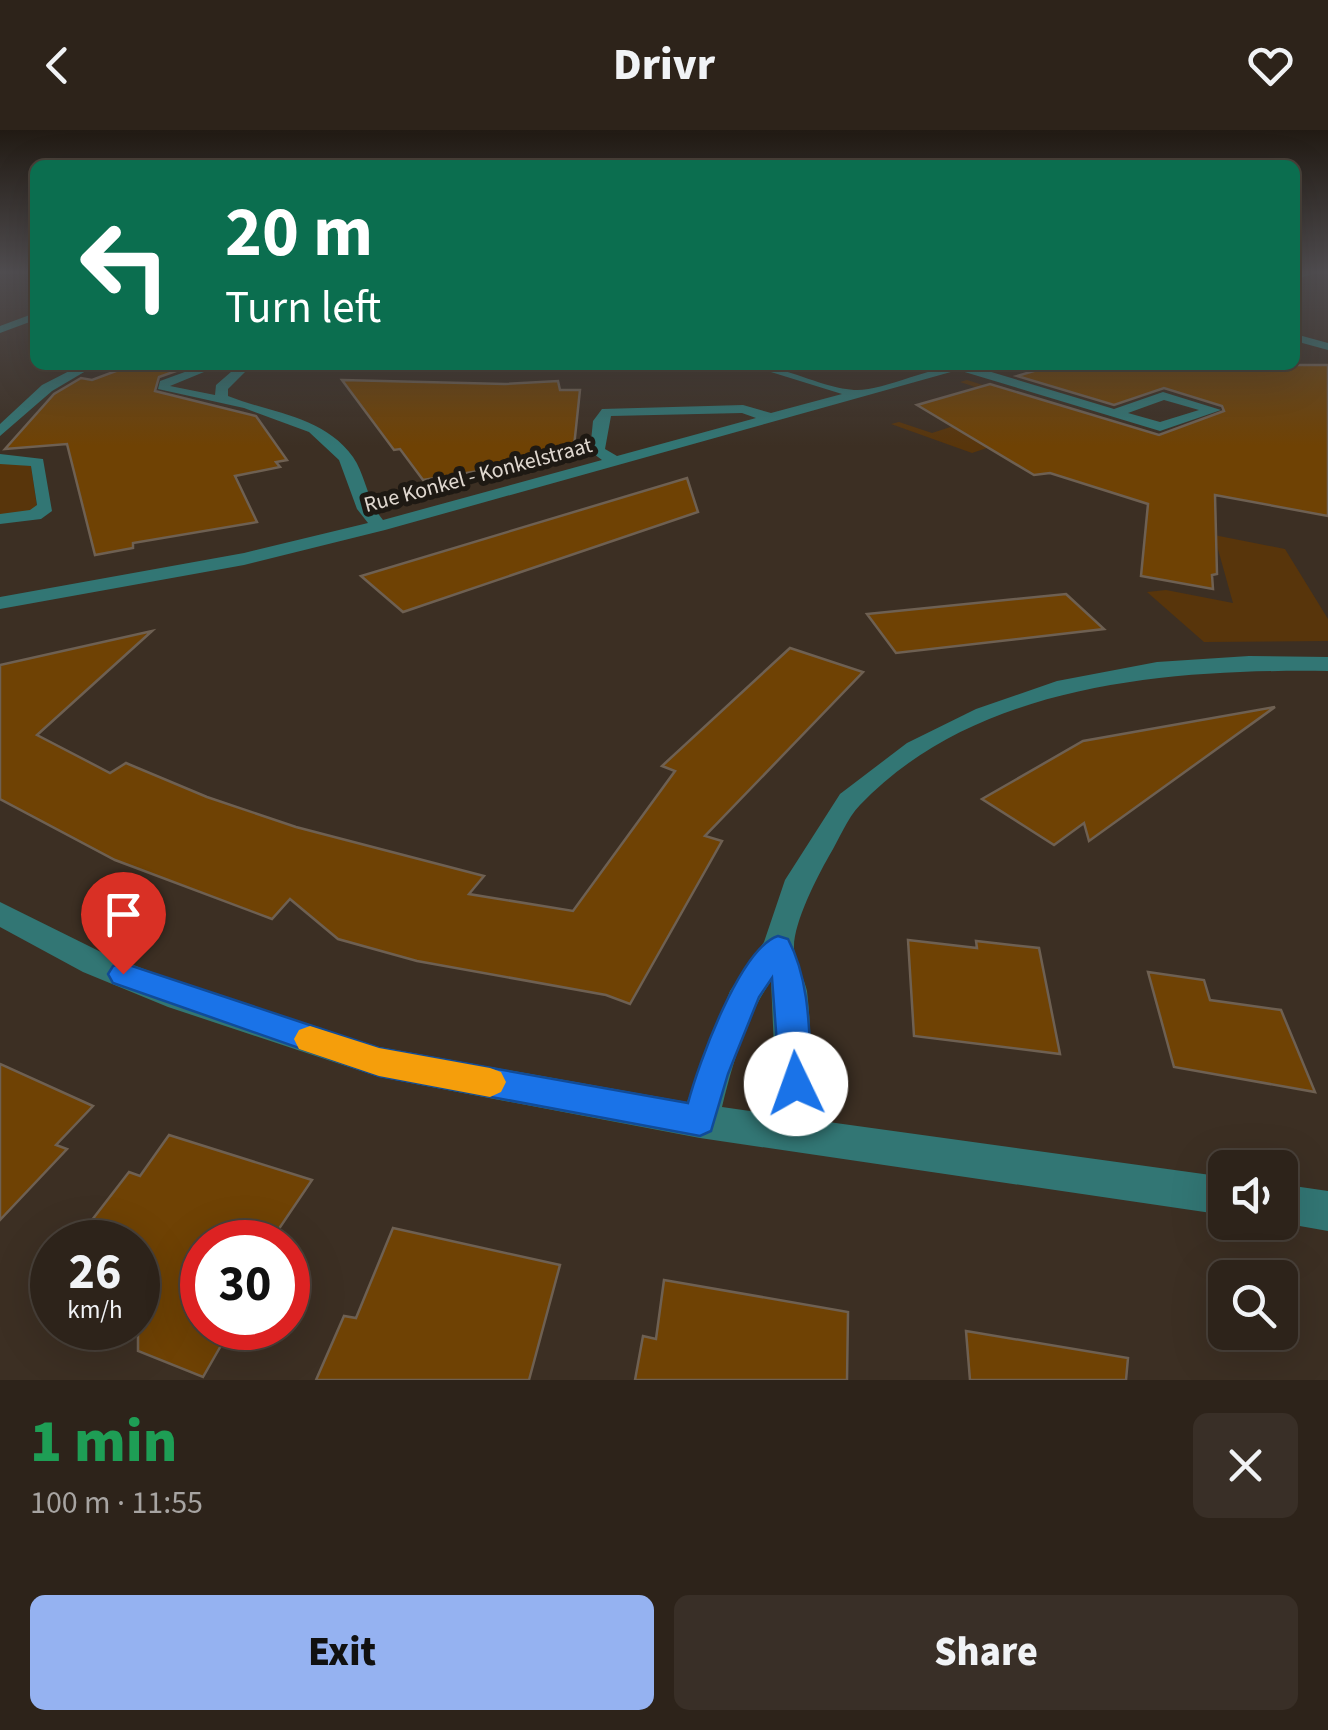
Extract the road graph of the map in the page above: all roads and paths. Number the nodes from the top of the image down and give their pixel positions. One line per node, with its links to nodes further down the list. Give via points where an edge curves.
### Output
1 (1300, 338): 2 (street)
2 (1325, 342)
3 (82, 370): 13 (street, via 34,398)
4 (201, 370): 10 (street, via 164,389)
5 (241, 370): 10 (street, via 222,388)
6 (771, 370): 9 (street)
7 (946, 370): 9 (street, Rue Konkel - Konkelstraat)
8 (974, 370): 11 (street)
9 (856, 395): 12 (street, Rue Konkel - Konkelstraat)
10 (230, 402): 17 (street, via 300,422 328,438 346,458 365,509)
11 (1118, 412): 11 (street, via 1160,427 1214,410 1163,396)
12 (771, 418): 15 (street, Rue Konkel - Konkelstraat); 15 (street, via 743,410 607,412 596,451)
13 (0, 432)
14 (0, 460): 16 (street, via 38,462 46,507)
15 (616, 461): 17 (street, Rue Konkel - Konkelstraat)
16 (0, 519)
17 (379, 526): 18 (street, Rue Konkel - Konkelstraat, via 244,559)
18 (0, 603)
19 (1328, 664): 21 (street, via 1157,668 1065,686 984,714 916,748 849,800 800,880)
20 (0, 913): 22 (street, via 146,984 379,1062)
21 (778, 947): 22 (street, via 746,991); 23 (street, via 790,989)
22 (700, 1120): 23 (street)
23 (796, 1135): 24 (street)
24 (1208, 1194)
25 (1298, 1207): 26 (street)
26 (1328, 1211)

